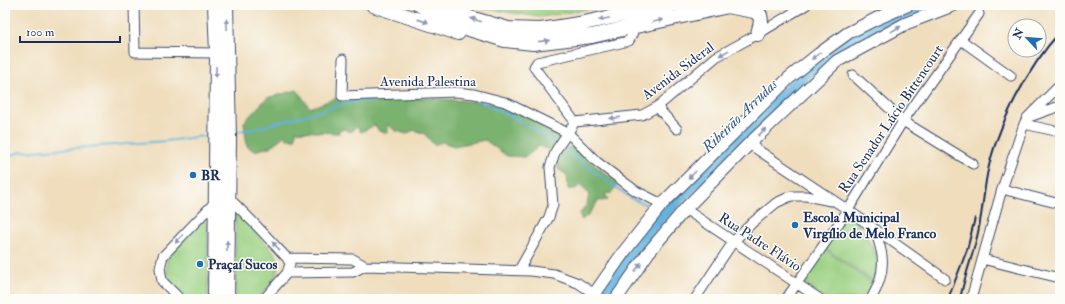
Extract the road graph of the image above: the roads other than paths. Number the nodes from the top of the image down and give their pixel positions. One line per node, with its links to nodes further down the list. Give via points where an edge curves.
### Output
1 (134, 5): 18 (street, via 135,52)
2 (215, 5): 18 (highway)
3 (226, 5): 25 (highway, one-way to 3)
4 (373, 5): 15 (highway, one-way to 15, via 462,34)
5 (420, 5): 15 (highway, via 466,28)
6 (441, 5): 7 (highway, one-way to 6, via 541,30 508,29 470,18)
7 (670, 5)
8 (806, 5): 14 (street, Avenida Sideral)
9 (908, 5): 17 (main road, via 876,19)
10 (954, 5): 17 (main road, one-way to 10)
11 (730, 6): 13 (highway, one-way to 11); 14 (highway, via 754,11 760,15)
12 (979, 14): 16 (street, Rua Senador Lúcio Bittencourt)
13 (636, 26): 15 (highway, one-way to 13, via 533,43 592,36); 28 (street, via 629,41 537,62 534,67)
14 (758, 34): 24 (street, Avenida Sideral, one-way to 24, via 716,57)
15 (505, 40)
16 (961, 40): 21 (street); 26 (street, Rua Senador Lúcio Bittencourt)
17 (854, 41): 32 (main road, one-way to 17, via 837,61); 37 (main road, one-way to 37, via 819,54 789,78)
18 (217, 53): 25 (highway, one-way to 25)
19 (343, 59): 31 (street, Avenida Palestina, via 342,96 456,92 474,94 505,102)
20 (853, 75): 26 (street)
21 (1011, 76)
22 (1060, 84): 27 (street)
23 (1060, 106): 27 (street)
24 (658, 107): 28 (street, Avenida Sideral, one-way to 28, via 642,115); 29 (street)
25 (222, 119): 35 (highway)
26 (903, 121): 33 (street); 40 (street, Rua Senador Lúcio Bittencourt)
27 (1025, 121): 30 (street); 34 (street)
28 (575, 122): 31 (street)
29 (677, 129)
30 (1060, 132)
31 (568, 133): 37 (street, Avenida Palestina, via 597,162 636,191); 46 (street, via 556,150 550,167 553,205 549,217)
32 (749, 144): 36 (street); 39 (main road)
33 (973, 164)
34 (1002, 189): 38 (street); 44 (street)
35 (222, 199): 43 (street, one-way to 35, via 254,223); 52 (street, one-way to 52, via 163,256 160,268 162,281); 53 (highway); 54 (highway, one-way to 35)
36 (837, 202): 40 (street); 42 (street, via 806,196 790,196 776,203)
37 (662, 204): 51 (main road, via 623,253)
38 (1060, 204)
39 (685, 209): 42 (street, Rua Padre Flávio); 56 (main road, one-way to 39, via 648,253)
40 (848, 210): 41 (street); 50 (street, Rua Senador Lúcio Bittencourt)
41 (875, 229): 49 (street); 60 (street, via 882,257 880,278)
42 (733, 242): 50 (street, Rua Padre Flávio); 57 (street)
43 (287, 258): 45 (street, via 353,259); 47 (street, via 290,264)
44 (982, 259): 48 (street); 61 (street)
45 (365, 266): 46 (street); 47 (street, via 353,272)
46 (519, 270): 51 (street, via 554,274 578,284)
47 (287, 274): 55 (street)
48 (1060, 278)
49 (945, 279)
50 (797, 283): 58 (street, Rua Senador Lúcio Bittencourt); 59 (street, Rua Padre Flávio)
51 (596, 297)
52 (180, 299)
53 (216, 299)
54 (227, 299)
55 (264, 299)
56 (616, 299)
57 (695, 299)
58 (786, 299)
59 (820, 299)
60 (871, 299)
61 (971, 299)

